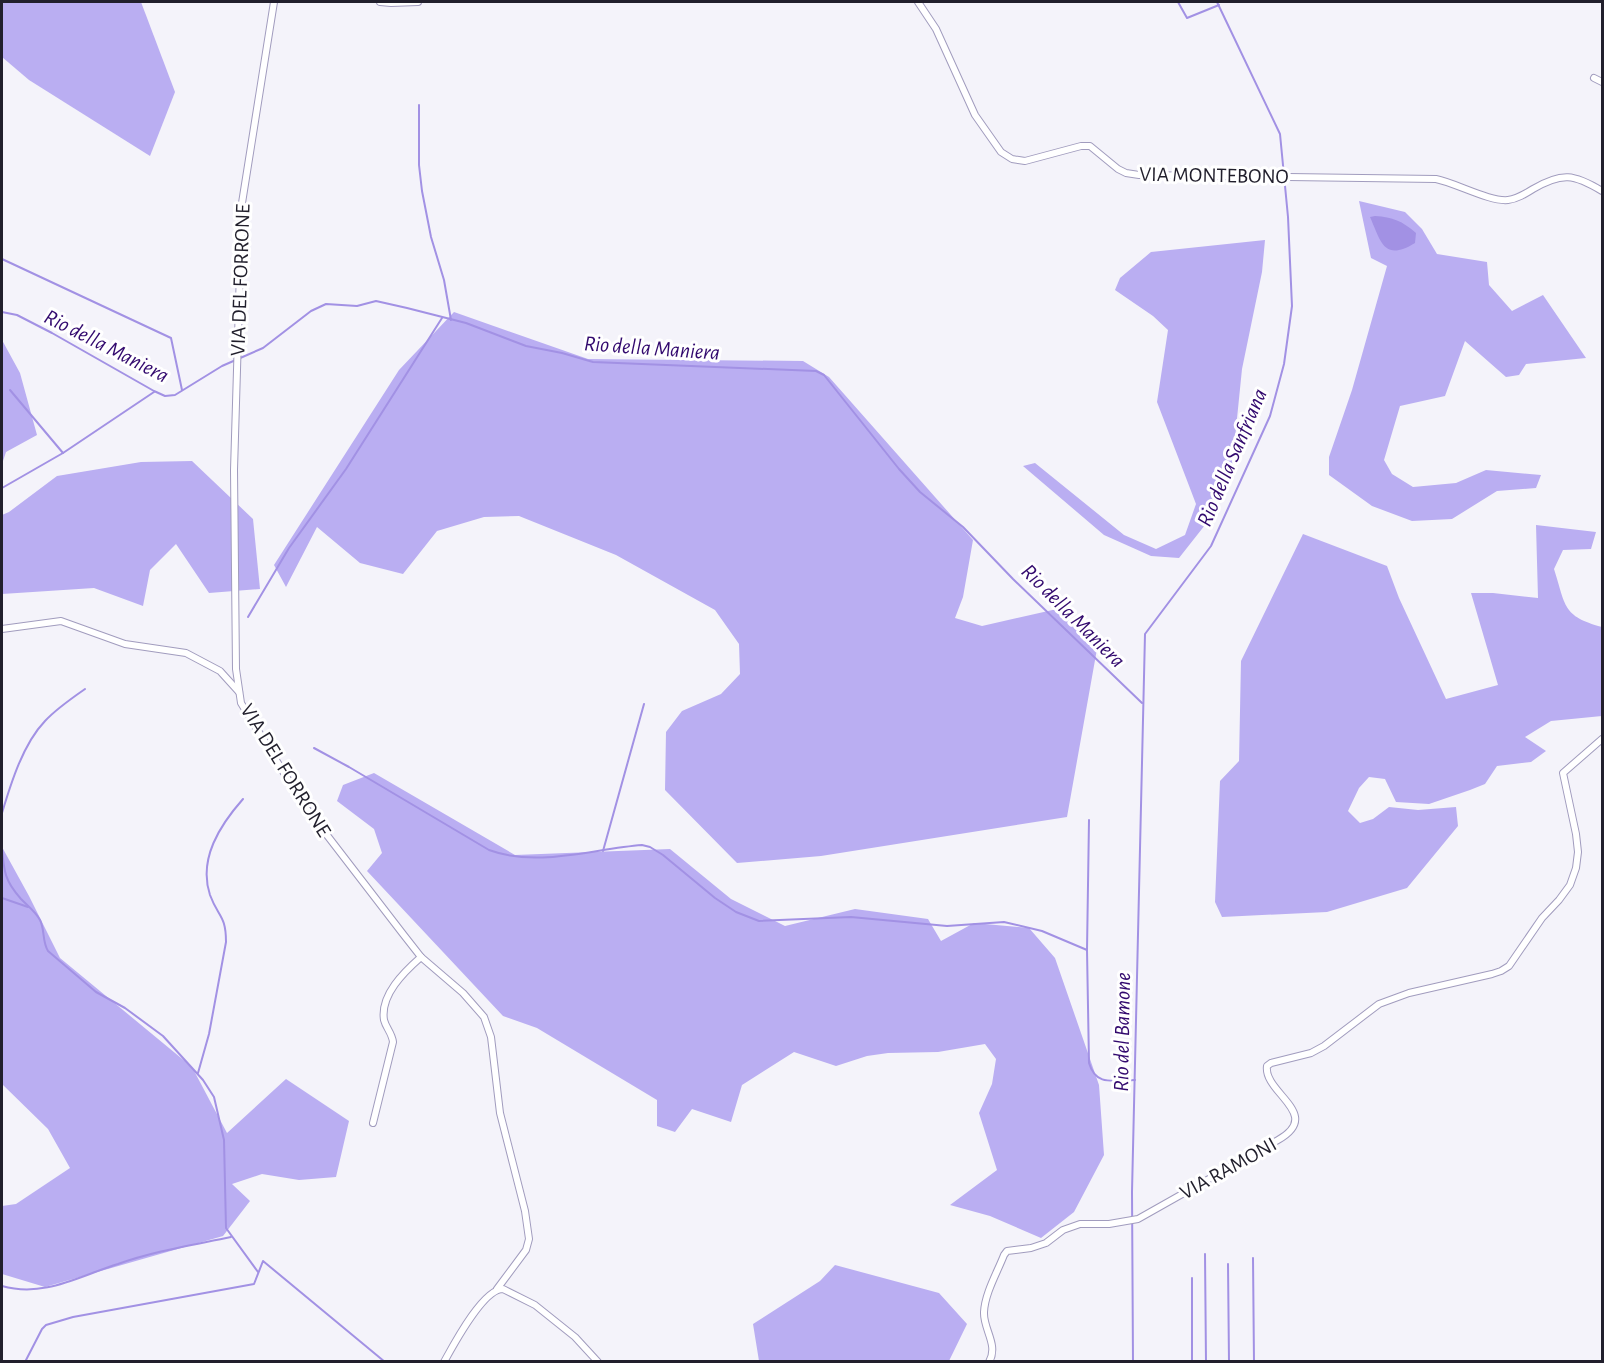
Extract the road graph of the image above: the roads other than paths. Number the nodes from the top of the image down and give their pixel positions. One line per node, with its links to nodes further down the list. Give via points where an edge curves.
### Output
1 (274, 2): 9 (street, VIA DEL FORRONE, via 242,202 234,470 236,669)
2 (380, 2): 3 (street)
3 (418, 2)
4 (918, 2): 7 (street, VIA MONTEBONO, via 944,44 975,116 1001,153 1012,159 1025,161 1090,146 1118,169 1138,175 1436,179 1496,200 1520,197 1555,177 1566,176)
5 (1594, 78): 6 (street)
6 (1602, 82)
7 (1602, 191)
8 (2, 629): 9 (street, via 61,621 125,644 186,653 220,671)
9 (240, 692): 11 (street, VIA DEL FORRONE, via 241,703 303,804)
10 (1602, 739): 16 (street, VIA RAMONI, via 1563,773 1578,852 1570,885 1509,966 1379,1004 1311,1053 1271,1062 1267,1078 1295,1117 1288,1135 1138,1219 1080,1224 1062,1230 1046,1243 1007,1251 983,1314 992,1342)
11 (421, 957): 12 (street, via 395,985 384,1011 384,1022 393,1042); 13 (street, VIA DEL FORRONE, via 484,1017 495,1054 500,1113 529,1239 526,1250)
12 (374, 1123)
13 (497, 1289): 14 (street, via 485,1299); 15 (street, via 535,1305 575,1337)
14 (444, 1362)
15 (598, 1362)
16 (989, 1362)

